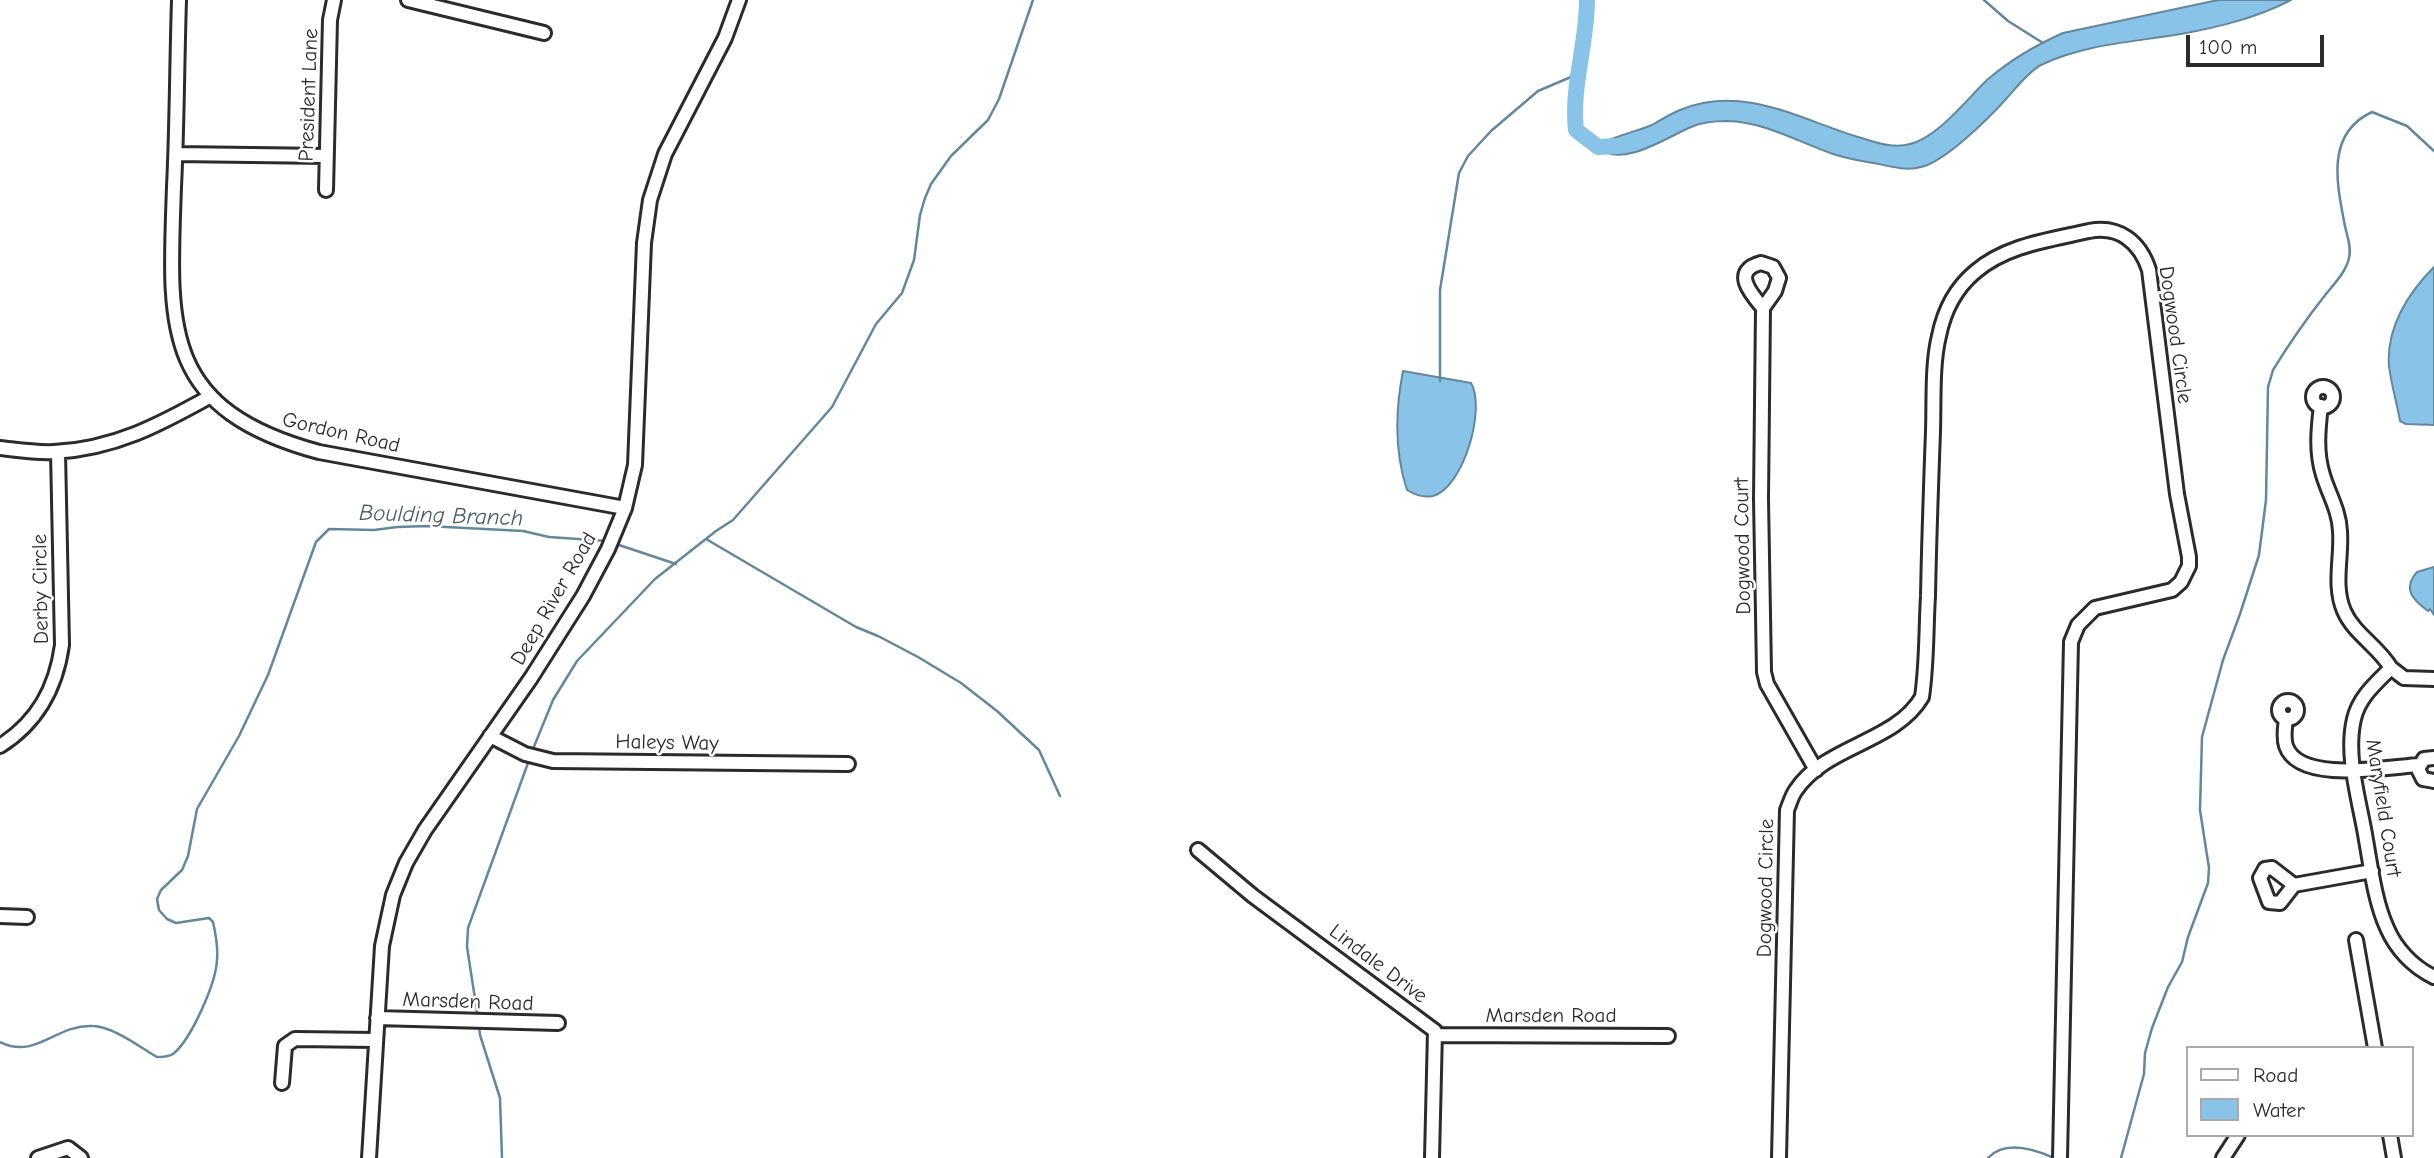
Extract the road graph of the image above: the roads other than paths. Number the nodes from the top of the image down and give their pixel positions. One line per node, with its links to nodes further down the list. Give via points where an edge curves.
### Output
1 (178, 0): 6 (street, Gordon Road)
2 (334, 0): 7 (street, President Lane)
3 (408, 0): 5 (street)
4 (739, 0): 14 (street, Deep River Road, via 725,38 660,165 650,200 643,254 635,465)
5 (544, 33)
6 (176, 154): 7 (street); 10 (street, Gordon Road, via 173,310 185,355)
7 (326, 156): 8 (street, President Lane)
8 (326, 190)
9 (1763, 308): 23 (street, Dogwood Court, via 1764,672)
10 (211, 396): 13 (street, via 127,439); 14 (street, Gordon Road, via 255,429 308,449)
11 (2320, 406): 15 (street, via 2318,450 2340,528 2340,603 2351,624)
12 (0, 448): 13 (street)
13 (58, 452): 19 (street, Derby Circle, via 59,667 42,707)
14 (625, 509): 18 (street, Deep River Road, via 568,621)
15 (2391, 668): 16 (street, via 2404,678); 24 (street, Maryfield Court, via 2368,690 2354,717)
16 (2434, 678)
17 (2286, 719): 24 (street, via 2284,737 2295,759 2318,768)
18 (491, 736): 21 (street, Haleys Way, via 525,754 553,761); 33 (street, Deep River Road, via 425,830 399,879 384,937)
19 (0, 746)
20 (2434, 758): 22 (street)
21 (848, 764)
22 (2419, 765): 24 (street); 25 (street, via 2420,777)
23 (1816, 770): 46 (street, Dogwood Circle, via 1795,790 1787,810); 47 (street, Dogwood Circle, via 1899,722 1923,697 1938,338 1954,296 1987,263 2023,246 2100,230 2125,236 2145,257 2148,270 2189,566 2172,590 2095,608 2078,625 2071,642)
24 (2354, 770): 27 (street, Maryfield Court)
25 (2434, 781)
26 (1198, 850): 35 (street, Lindale Drive)
27 (2372, 871): 28 (street); 32 (street, Maryfield Court, via 2386,927 2398,950)
28 (2294, 885)
29 (0, 916): 30 (street)
30 (27, 917)
31 (2357, 940): 38 (street)
32 (2434, 977)
33 (377, 1018): 34 (street, Marsden Road); 37 (street, Deep River Road)
34 (558, 1023)
35 (1435, 1035): 36 (street, Marsden Road); 45 (street)
36 (1668, 1036)
37 (376, 1040): 39 (street, via 295,1039 285,1046); 44 (street, Deep River Road)
38 (2375, 1046)
39 (282, 1083)
40 (2237, 1137): 48 (street)
41 (2390, 1137): 49 (street)
42 (38, 1158): 43 (street, via 68,1148)
43 (81, 1158)
44 (369, 1158)
45 (1432, 1158)
46 (1779, 1158)
47 (2060, 1158)
48 (2223, 1158)
49 (2394, 1158)

